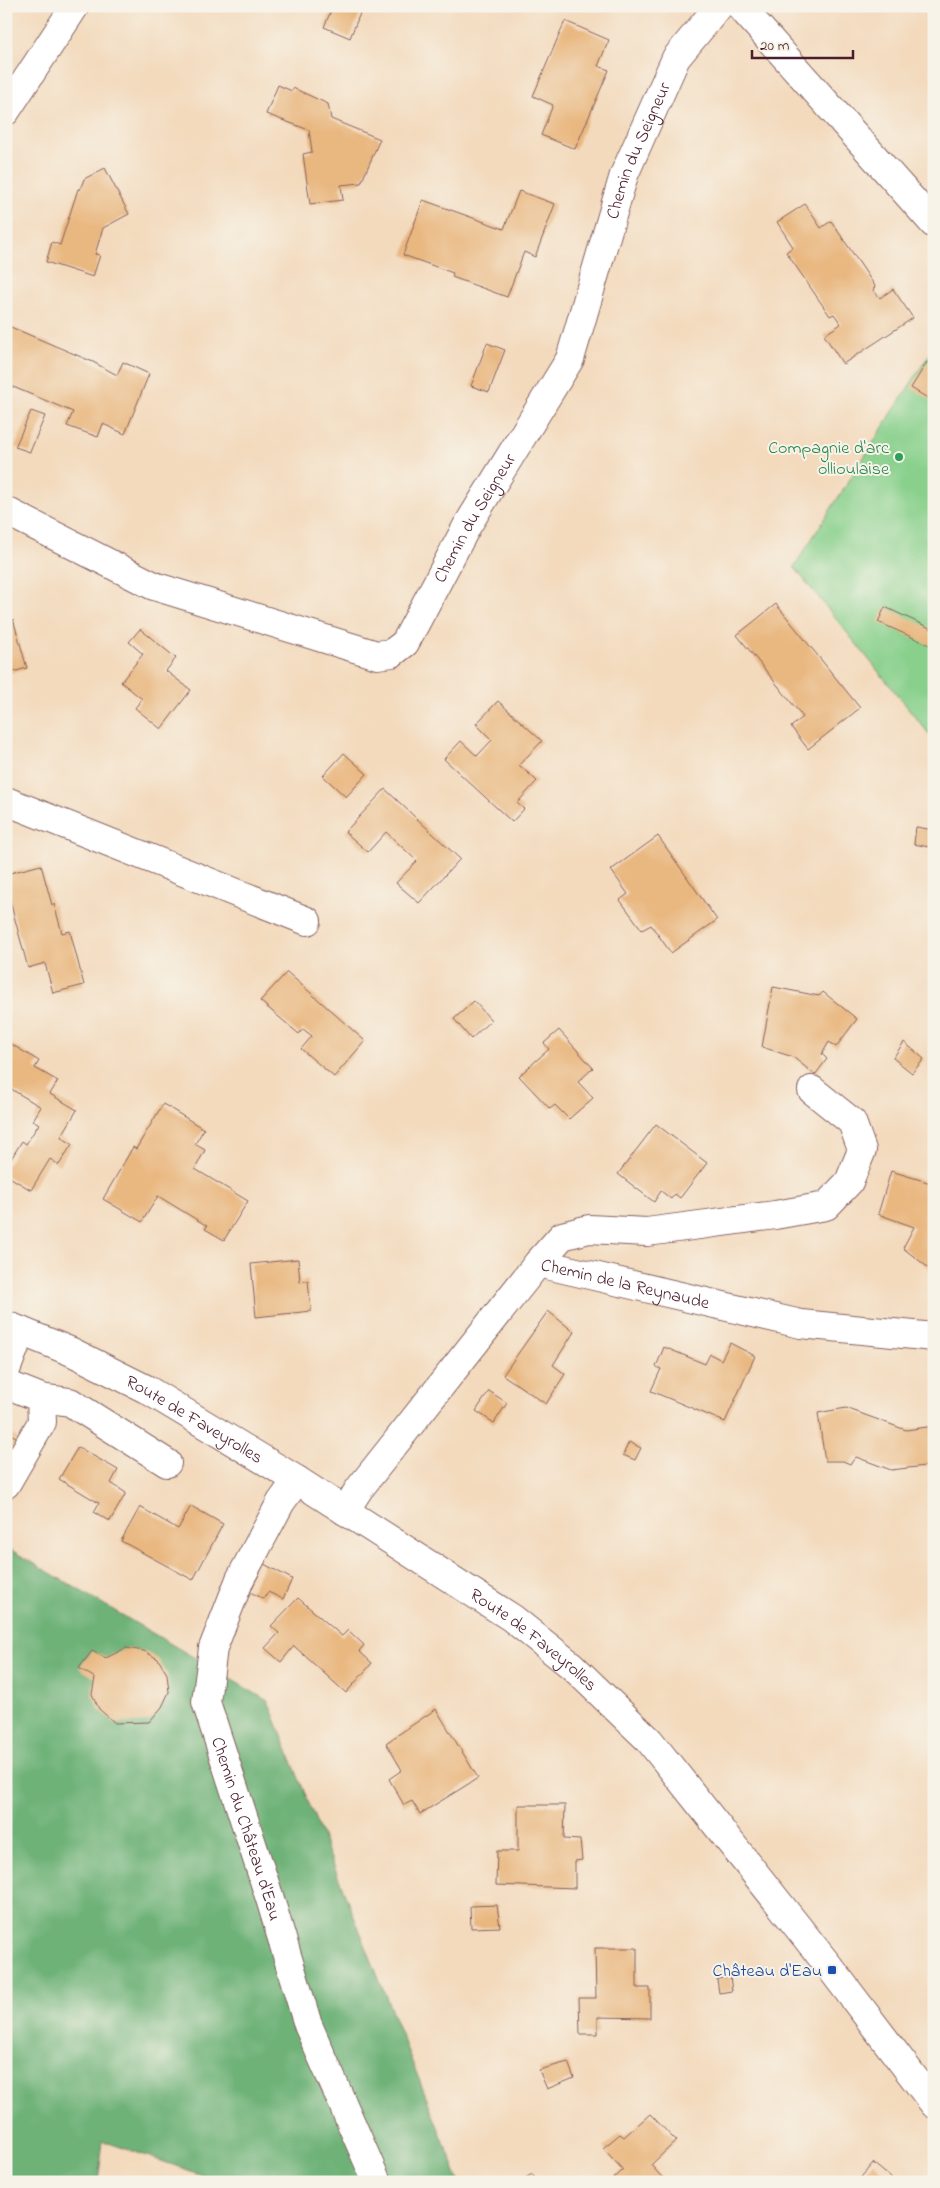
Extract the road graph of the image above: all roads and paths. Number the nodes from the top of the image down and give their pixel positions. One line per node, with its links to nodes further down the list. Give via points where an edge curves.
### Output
1 (74, 6): 4 (street)
2 (719, 6): 6 (street, Chemin du Seigneur, via 676,58 624,175 570,359 467,526 405,643 392,654 377,655 154,586)
3 (740, 6): 5 (street)
4 (6, 111)
5 (934, 224)
6 (6, 511)
7 (6, 801): 8 (street)
8 (307, 921)
9 (812, 1090): 10 (street, via 852,1122 862,1150 849,1182 826,1206 646,1232 589,1229 562,1236)
10 (538, 1263): 12 (street, Chemin de la Reynaude, via 800,1324); 19 (street, Chemin de la Reynaude)
11 (13, 1328): 13 (street); 17 (street, Route de Faveyrolles, via 72,1352 146,1389)
12 (934, 1337)
13 (6, 1370)
14 (6, 1384): 15 (street)
15 (41, 1398): 16 (street, via 70,1402); 18 (street, via 42,1422)
16 (167, 1463)
17 (296, 1480): 19 (street, Route de Faveyrolles); 21 (street, Chemin du Château d'Eau, via 240,1579 213,1648 206,1702 308,2025)
18 (6, 1484)
19 (345, 1510): 20 (street, Route de Faveyrolles, via 512,1618 572,1666 649,1740)
20 (934, 2104)
21 (377, 2182)

